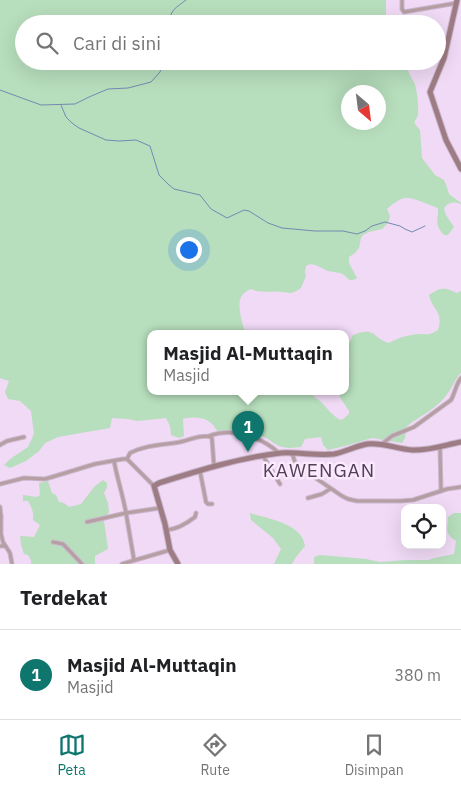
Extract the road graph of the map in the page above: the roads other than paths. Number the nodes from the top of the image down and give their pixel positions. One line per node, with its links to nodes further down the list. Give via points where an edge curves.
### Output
1 (402, 0): 2 (street, via 404,12)
2 (457, 2): 3 (main road)
3 (446, 49)
4 (439, 70): 5 (main road, via 430,92 446,140)
5 (461, 169)
6 (461, 378): 11 (street, via 451,400)
7 (209, 436): 14 (street, via 226,432 246,436 265,442); 16 (street, via 142,448 130,453); 18 (street)
8 (24, 437): 10 (street)
9 (461, 442): 12 (main road)
10 (0, 445)
11 (382, 445): 12 (main road, via 412,450); 13 (main road, via 368,444 328,454)
12 (440, 446): 25 (street)
13 (292, 453): 14 (main road); 24 (street, via 296,464)
14 (279, 454): 15 (main road)
15 (263, 456): 18 (main road); 21 (street)
16 (127, 459): 17 (street); 22 (street)
17 (114, 461): 20 (street, via 45,479 24,478); 30 (street)
18 (214, 467): 19 (main road)
19 (200, 471): 22 (main road); 27 (street, via 206,502)
20 (0, 484)
21 (280, 484)
22 (154, 486): 29 (main road)
23 (461, 487): 25 (street)
24 (331, 489): 25 (street, via 348,499 374,502 413,500); 26 (street)
25 (441, 491)
26 (308, 498)
27 (212, 504)
28 (0, 507): 32 (street)
29 (161, 508): 30 (street); 34 (main road)
30 (126, 513): 33 (street); 39 (street)
31 (196, 513): 34 (street, via 185,525)
32 (0, 518): 37 (street, via 0,534)
33 (87, 522)
34 (167, 530): 38 (main road)
35 (53, 542): 41 (street, via 64,544)
36 (0, 546): 37 (street)
37 (5, 546): 40 (street)
38 (170, 550): 39 (street); 43 (main road)
39 (134, 560): 42 (street)
40 (12, 564)
41 (82, 564)
42 (122, 564)
43 (178, 564)

